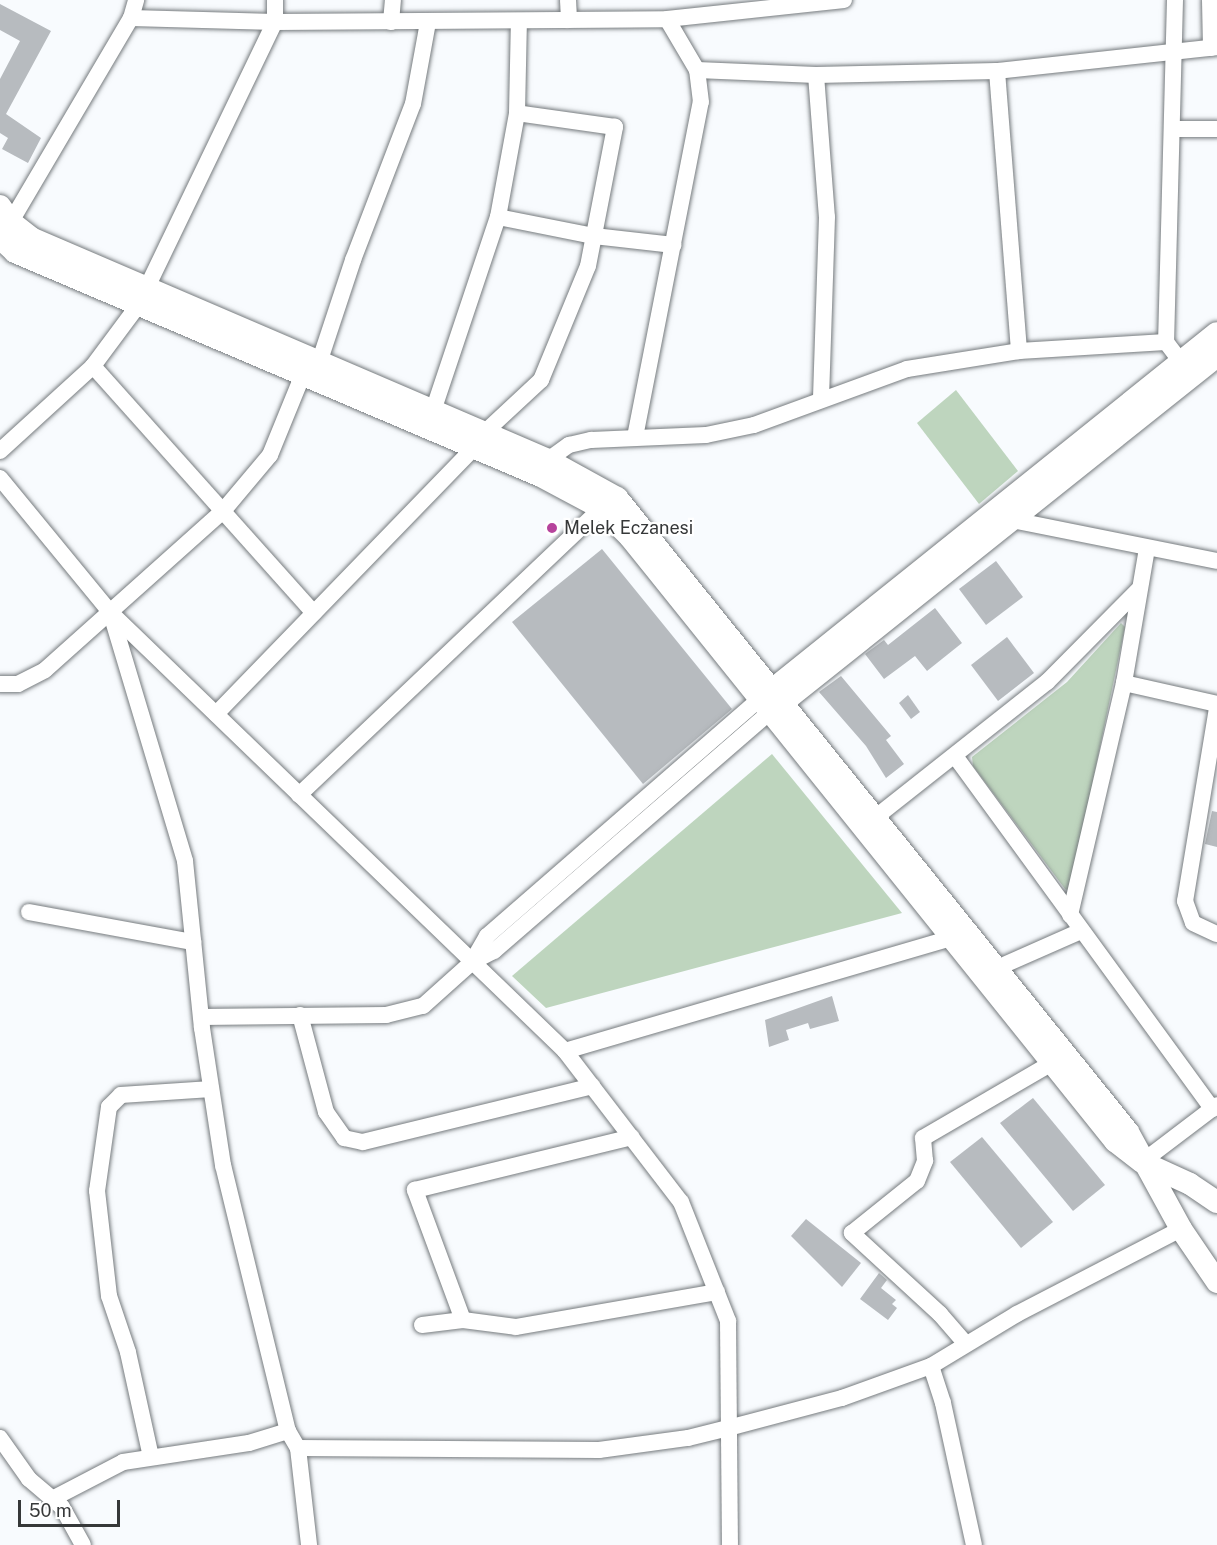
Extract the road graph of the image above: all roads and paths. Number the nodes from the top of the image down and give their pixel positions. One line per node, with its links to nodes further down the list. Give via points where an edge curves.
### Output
1 (136, 0): 8 (street)
2 (275, 0): 12 (street)
3 (393, 0): 13 (street)
4 (568, 0): 10 (street)
5 (844, 0): 9 (street)
6 (1175, 0): 16 (street)
7 (1210, 0): 15 (street)
8 (131, 18): 12 (street); 24 (street)
9 (667, 19): 10 (street); 17 (street)
10 (569, 20): 11 (street)
11 (519, 21): 14 (street); 20 (street)
12 (275, 22): 13 (street); 27 (street)
13 (391, 22): 14 (street)
14 (428, 22): 34 (street, via 413,104)
15 (1214, 47): 16 (street)
16 (1174, 52): 18 (street); 21 (street)
17 (697, 69): 19 (street); 26 (street, via 701,102)
18 (997, 71): 19 (street); 30 (street)
19 (816, 75): 35 (street, via 827,217)
20 (517, 113): 23 (street); 25 (street, via 615,127)
21 (1172, 129): 22 (street); 29 (street)
22 (1217, 129)
23 (498, 216): 25 (street); 36 (street)
24 (3, 226): 27 (main road, via 15,252)
25 (594, 236): 26 (street); 38 (street, via 588,266 541,380)
26 (673, 245): 37 (street)
27 (143, 296): 32 (street); 34 (main road)
28 (1217, 333): 33 (main road)
29 (1166, 342): 30 (street); 33 (street)
30 (1019, 351): 35 (street, via 907,369)
31 (1217, 356): 33 (main road)
32 (93, 366): 39 (street); 43 (street)
33 (1186, 369): 44 (main road)
34 (312, 371): 36 (main road); 38 (main road); 43 (street, via 270,455)
35 (822, 398): 37 (street, via 754,425 706,435)
36 (433, 411): 38 (main road)
37 (634, 437): 40 (street, via 569,445)
38 (479, 440): 40 (main road); 49 (street)
39 (0, 452)
40 (545, 468): 42 (main road); 52 (main road, via 617,498)
41 (0, 478): 48 (street)
42 (600, 508): 52 (main road); 56 (street)
43 (223, 511): 48 (street); 49 (street)
44 (1002, 518): 45 (street); 52 (main road)
45 (1147, 549): 46 (street); 47 (street)
46 (1217, 561)
47 (1138, 590): 50 (street); 55 (street, via 1047,682)
48 (111, 613): 51 (street, via 45,670 18,684); 54 (street); 63 (street, via 185,861)
49 (314, 613): 54 (street)
50 (1125, 683): 53 (street); 59 (street)
51 (0, 684)
52 (772, 700): 57 (main road); 64 (street, via 494,951)
53 (1217, 706): 62 (street, via 1185,901 1193,923)
54 (216, 714): 56 (street)
55 (955, 756): 57 (street); 59 (street)
56 (299, 795): 64 (street)
57 (869, 822): 61 (main road)
58 (29, 912): 63 (street)
59 (1070, 915): 60 (street)
60 (1081, 931): 65 (street); 72 (street)
61 (958, 933): 65 (main road); 68 (street); 69 (main road)
62 (1217, 934)
63 (194, 942): 67 (street)
64 (472, 962): 66 (street, via 423,1006 386,1015); 68 (street)
65 (997, 968): 74 (main road, via 1128,1132)
66 (300, 1015): 67 (street); 70 (street, via 326,1112 344,1138 363,1142)
67 (201, 1017): 71 (street)
68 (565, 1051): 70 (street)
69 (1052, 1063): 74 (main road, via 1115,1141); 81 (street, via 923,1138 926,1161 917,1181 852,1233 940,1314)
70 (592, 1086): 73 (street)
71 (211, 1089): 84 (street, via 223,1165); 87 (street, via 121,1095 109,1107 98,1191 109,1296 128,1352)
72 (1214, 1107): 74 (street)
73 (632, 1137): 78 (street, via 681,1202); 79 (street, via 415,1190)
74 (1142, 1162): 75 (main road, via 1190,1184); 76 (main road)
75 (1217, 1202)
76 (1181, 1229): 77 (main road); 81 (street)
77 (1217, 1282)
78 (717, 1292): 79 (street, via 516,1326); 83 (street, via 728,1321)
79 (463, 1320): 80 (street)
80 (422, 1325)
81 (966, 1344): 82 (street)
82 (931, 1366): 83 (street, via 842,1398); 92 (street, via 944,1403)
83 (732, 1427): 86 (street, via 688,1438 599,1450); 91 (street, via 727,1461)
84 (288, 1431): 86 (street); 87 (street, via 249,1443)
85 (0, 1438): 88 (street, via 29,1479)
86 (298, 1448): 90 (street)
87 (151, 1457): 88 (street, via 123,1462)
88 (52, 1499): 89 (street, via 62,1508)
89 (83, 1545)
90 (309, 1545)
91 (730, 1545)
92 (974, 1545)

